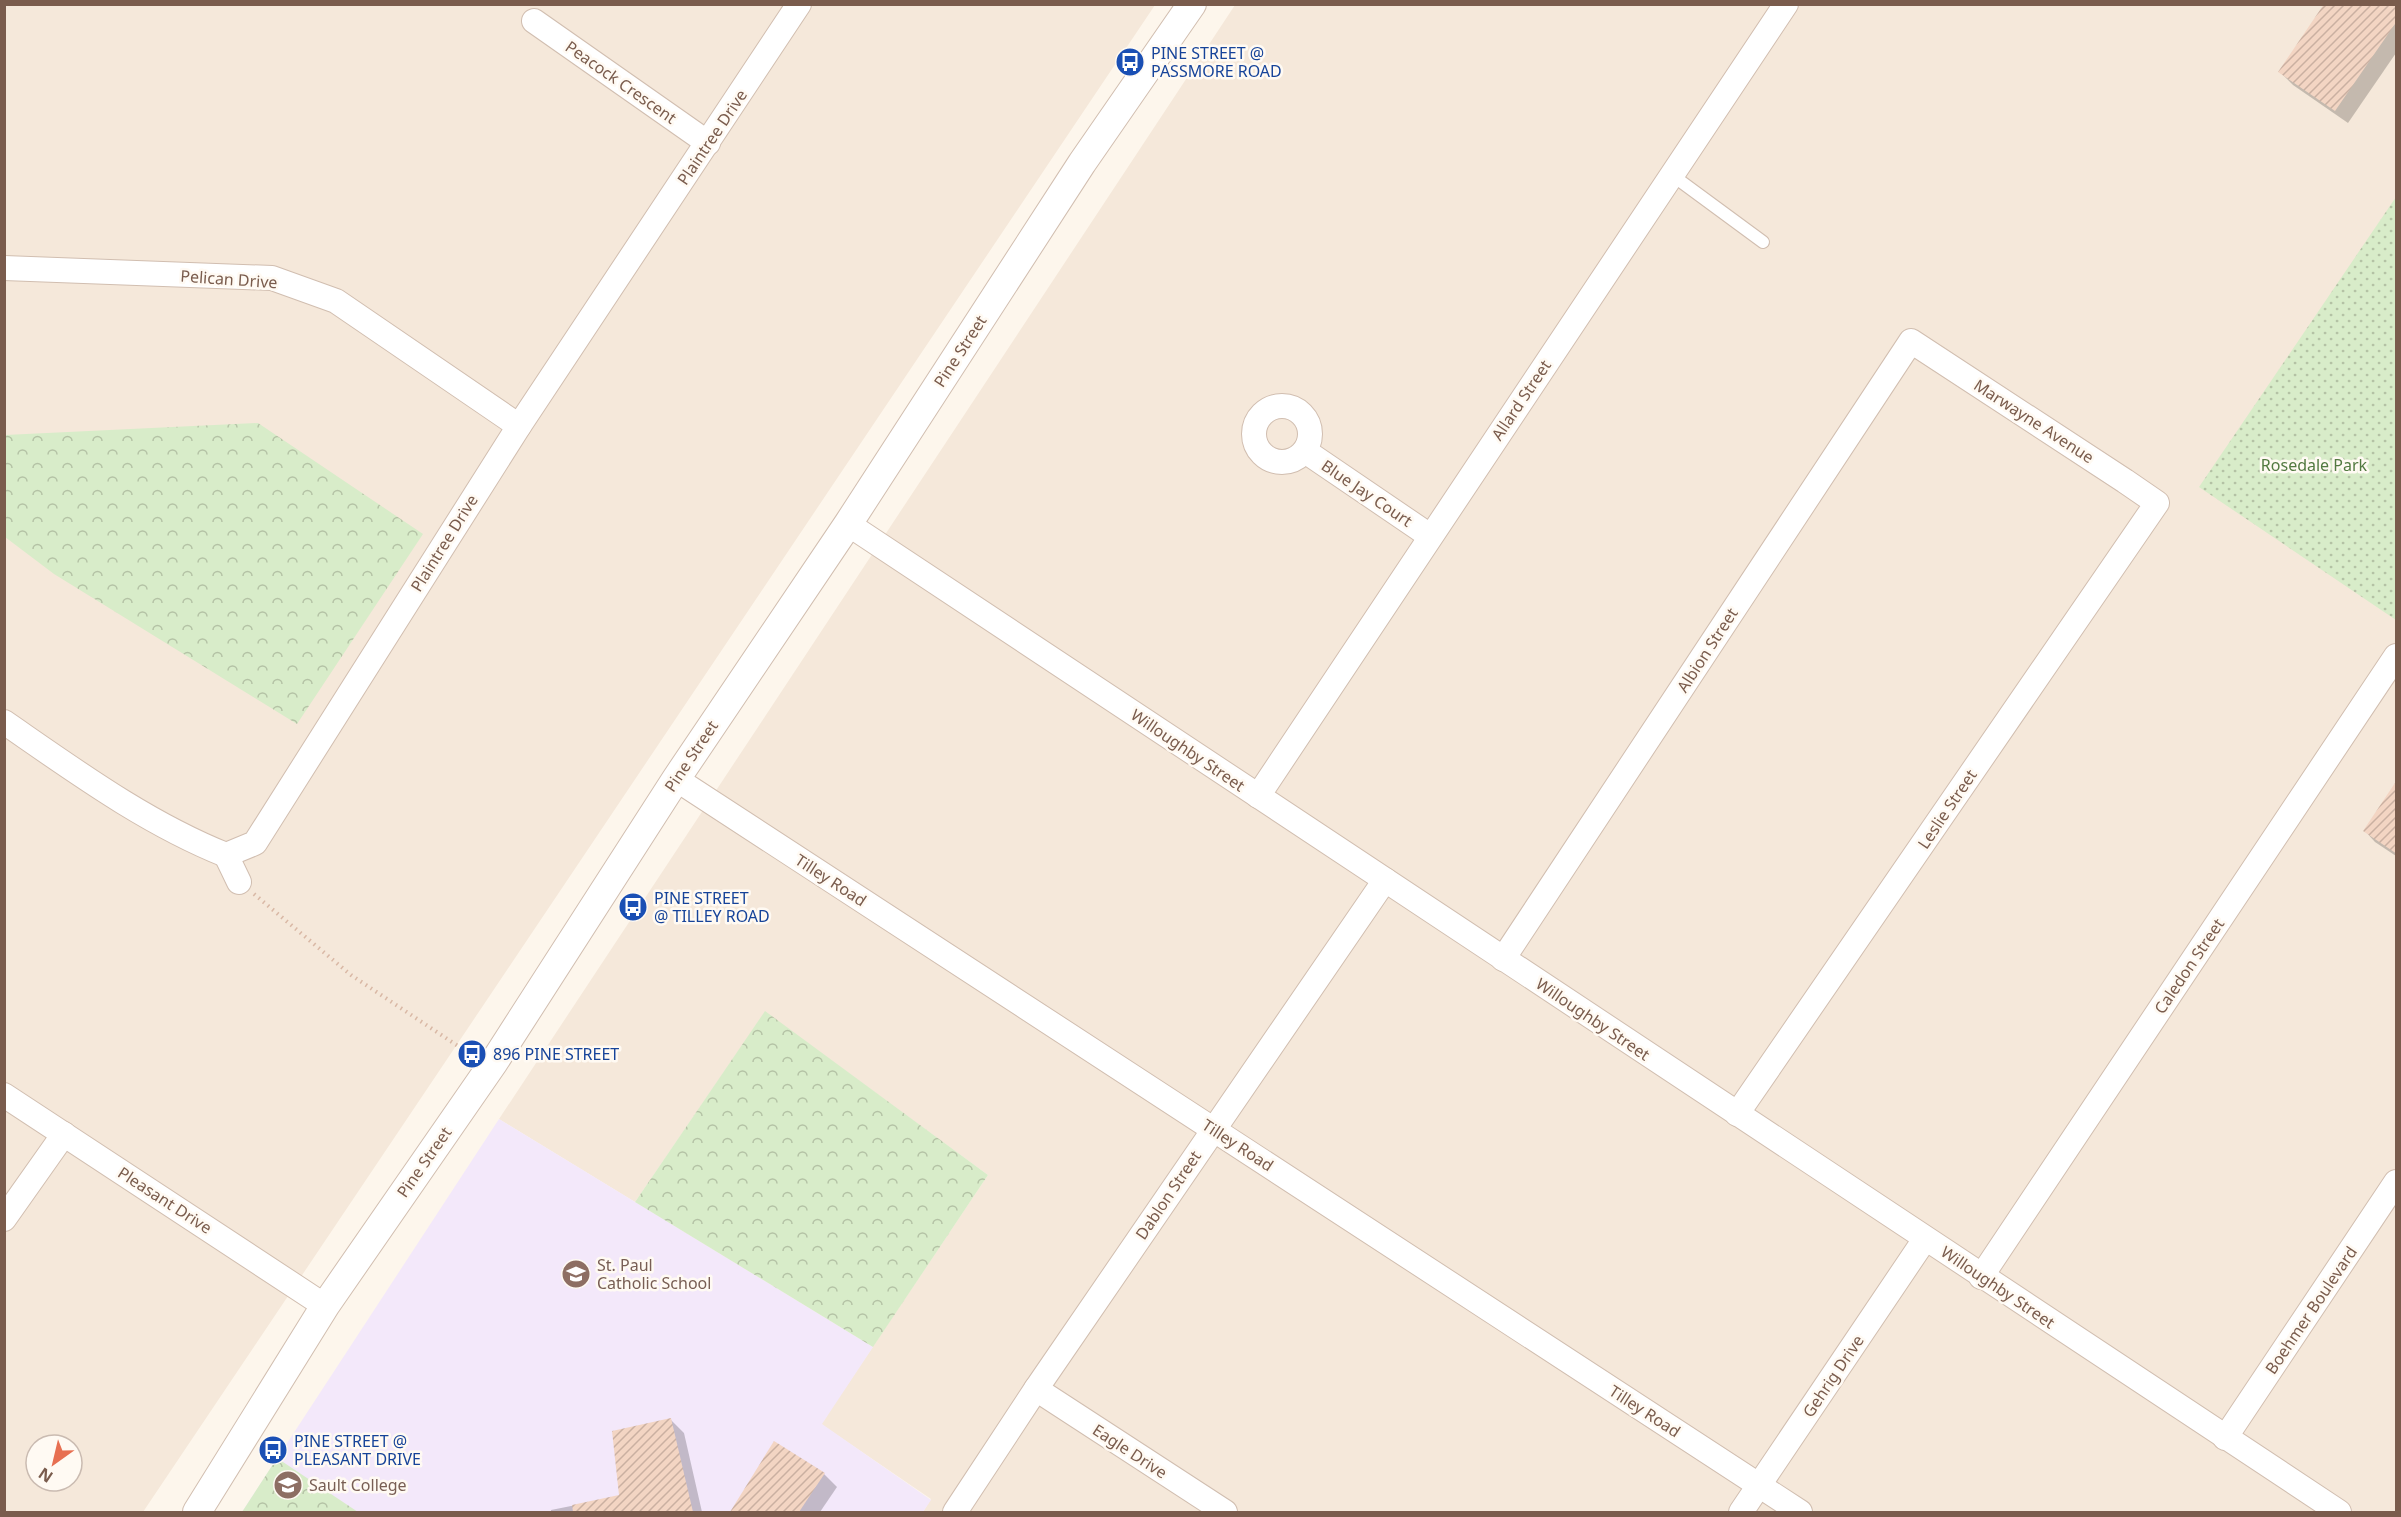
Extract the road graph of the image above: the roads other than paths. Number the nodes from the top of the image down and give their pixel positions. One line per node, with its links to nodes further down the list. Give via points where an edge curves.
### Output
1 (799, 4): 5 (street, Plaintree Drive)
2 (1786, 4): 6 (street, Allard Street)
3 (1190, 5): 13 (street, Pine Street, via 1082,163)
4 (534, 21): 5 (street, Peacock Crescent)
5 (708, 143): 10 (street, Plaintree Drive)
6 (1672, 176): 7 (lane); 14 (street, Allard Street)
7 (1763, 242)
8 (4, 268): 10 (street, Pelican Drive, via 272,278 336,300)
9 (1911, 341): 12 (street, Marwayne Avenue); 22 (street, Albion Street)
10 (519, 426): 19 (street, Plaintree Drive, via 255,843)
11 (1305, 451): 14 (street, Blue Jay Court)
12 (2157, 503): 24 (street, Leslie Street)
13 (848, 524): 17 (street, Pine Street); 18 (street, Willoughby Street)
14 (1430, 536): 18 (street, Allard Street)
15 (2397, 656): 30 (street, Caledon Street)
16 (4, 722): 19 (street, via 188,840)
17 (676, 778): 25 (street, Tilley Road); 31 (street, Pine Street, via 490,1067)
18 (1258, 796): 20 (street, Willoughby Street)
19 (226, 855): 21 (street)
20 (1385, 880): 22 (street, Willoughby Street); 25 (street, Dablon Street)
21 (239, 882)
22 (1503, 959): 24 (street, Willoughby Street)
23 (4, 1095): 26 (street, Pleasant Drive)
24 (1737, 1114): 29 (street, Willoughby Street)
25 (1213, 1129): 32 (street, Dablon Street); 34 (street, Tilley Road)
26 (64, 1134): 28 (street); 31 (street, Pleasant Drive)
27 (2397, 1182): 33 (street, Boehmer Boulevard)
28 (4, 1219)
29 (1926, 1239): 30 (street, Willoughby Street); 34 (street, Gehrig Drive)
30 (1981, 1277): 33 (street, Willoughby Street)
31 (325, 1306): 35 (street, Pine Street)
32 (1036, 1389): 36 (street, Dablon Street); 37 (street, Eagle Drive)
33 (2225, 1438): 40 (street, Willoughby Street)
34 (1759, 1486): 38 (street, Gehrig Drive); 39 (street, Tilley Road)
35 (197, 1512)
36 (955, 1512)
37 (1225, 1512)
38 (1741, 1512)
39 (1800, 1512)
40 (2339, 1512)

